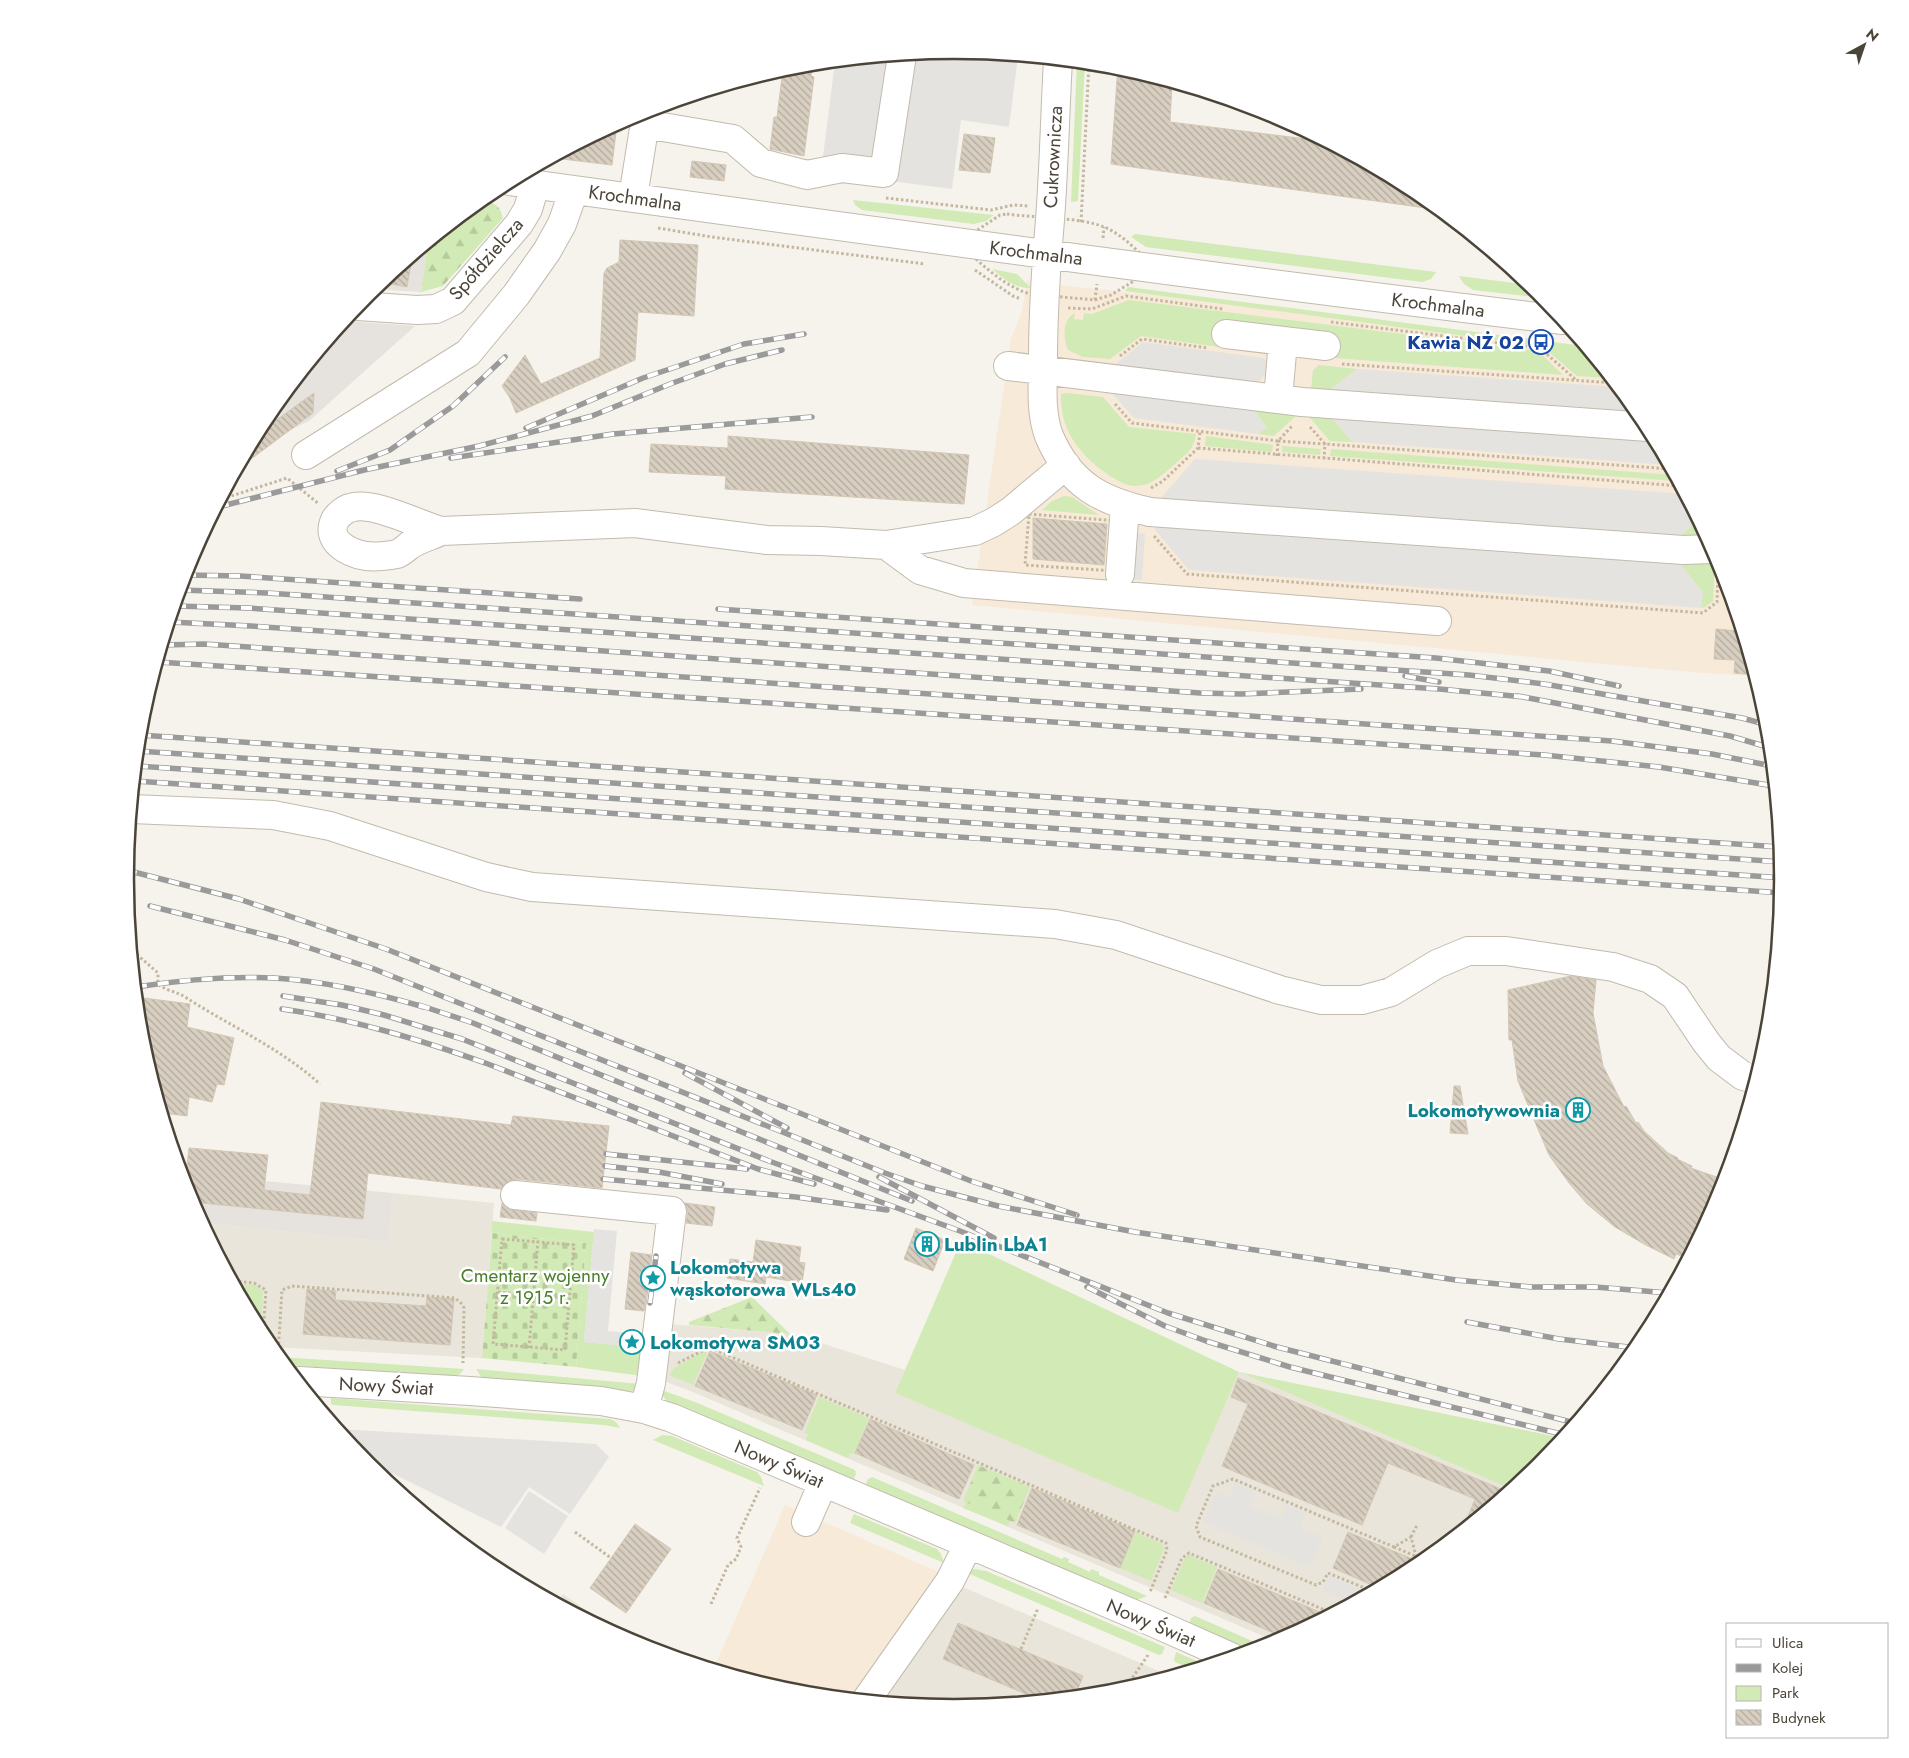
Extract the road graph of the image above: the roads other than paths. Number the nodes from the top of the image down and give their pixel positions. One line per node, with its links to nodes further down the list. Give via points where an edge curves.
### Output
1 (901, 61): 3 (street, via 884,173 842,168 807,176 762,163 734,139)
2 (1058, 66): 8 (street, Cukrownicza)
3 (649, 118)
4 (646, 119): 7 (street)
5 (522, 183): 6 (street, Krochmalna); 9 (street, Spółdzielcza, via 528,209 519,224 453,301 436,309)
6 (574, 190): 7 (street, Krochmalna); 18 (street, via 562,224 547,250 516,295 468,353)
7 (633, 197): 8 (street, Krochmalna)
8 (1046, 254): 10 (street, Krochmalna); 15 (street, Cukrownicza)
9 (367, 307)
10 (1553, 319)
11 (1226, 334): 12 (street)
12 (1283, 341): 13 (street); 16 (street)
13 (1331, 355)
14 (1008, 366): 15 (street)
15 (1043, 370): 16 (street); 19 (street, Cukrownicza, via 1042,398 1048,434)
16 (1278, 399): 17 (street)
17 (1639, 426)
18 (306, 455)
19 (1066, 465): 20 (street, Cukrownicza, via 1087,488); 22 (street, via 1011,511 975,531)
20 (1125, 515): 23 (street, Cukrownicza, via 1684,550); 24 (street)
21 (441, 531): 21 (street, via 392,513 362,507 349,508 336,517 332,529 333,538 340,546 367,556 398,554 410,544); 22 (street, via 635,523 766,540)
22 (886, 545): 25 (street, via 920,570 964,583)
23 (1707, 554)
24 (1120, 574)
25 (1437, 621)
26 (137, 809): 27 (street, via 273,815 330,826 486,877 532,887 1056,924 1116,935 1280,990 1321,1000 1362,1000 1391,992 1437,964 1468,951 1506,951 1613,966 1650,979 1675,996 1719,1058)
27 (1750, 1078)
28 (515, 1195): 30 (street, via 672,1211 652,1383)
29 (307, 1381): 30 (street, Nowy Świat, via 600,1401)
30 (644, 1409): 31 (street, Nowy Świat)
31 (822, 1483): 32 (street); 33 (street, Nowy Świat)
32 (806, 1522)
33 (968, 1545): 34 (street, Nowy Świat); 35 (street, via 950,1581)
34 (1224, 1654)
35 (870, 1694)

